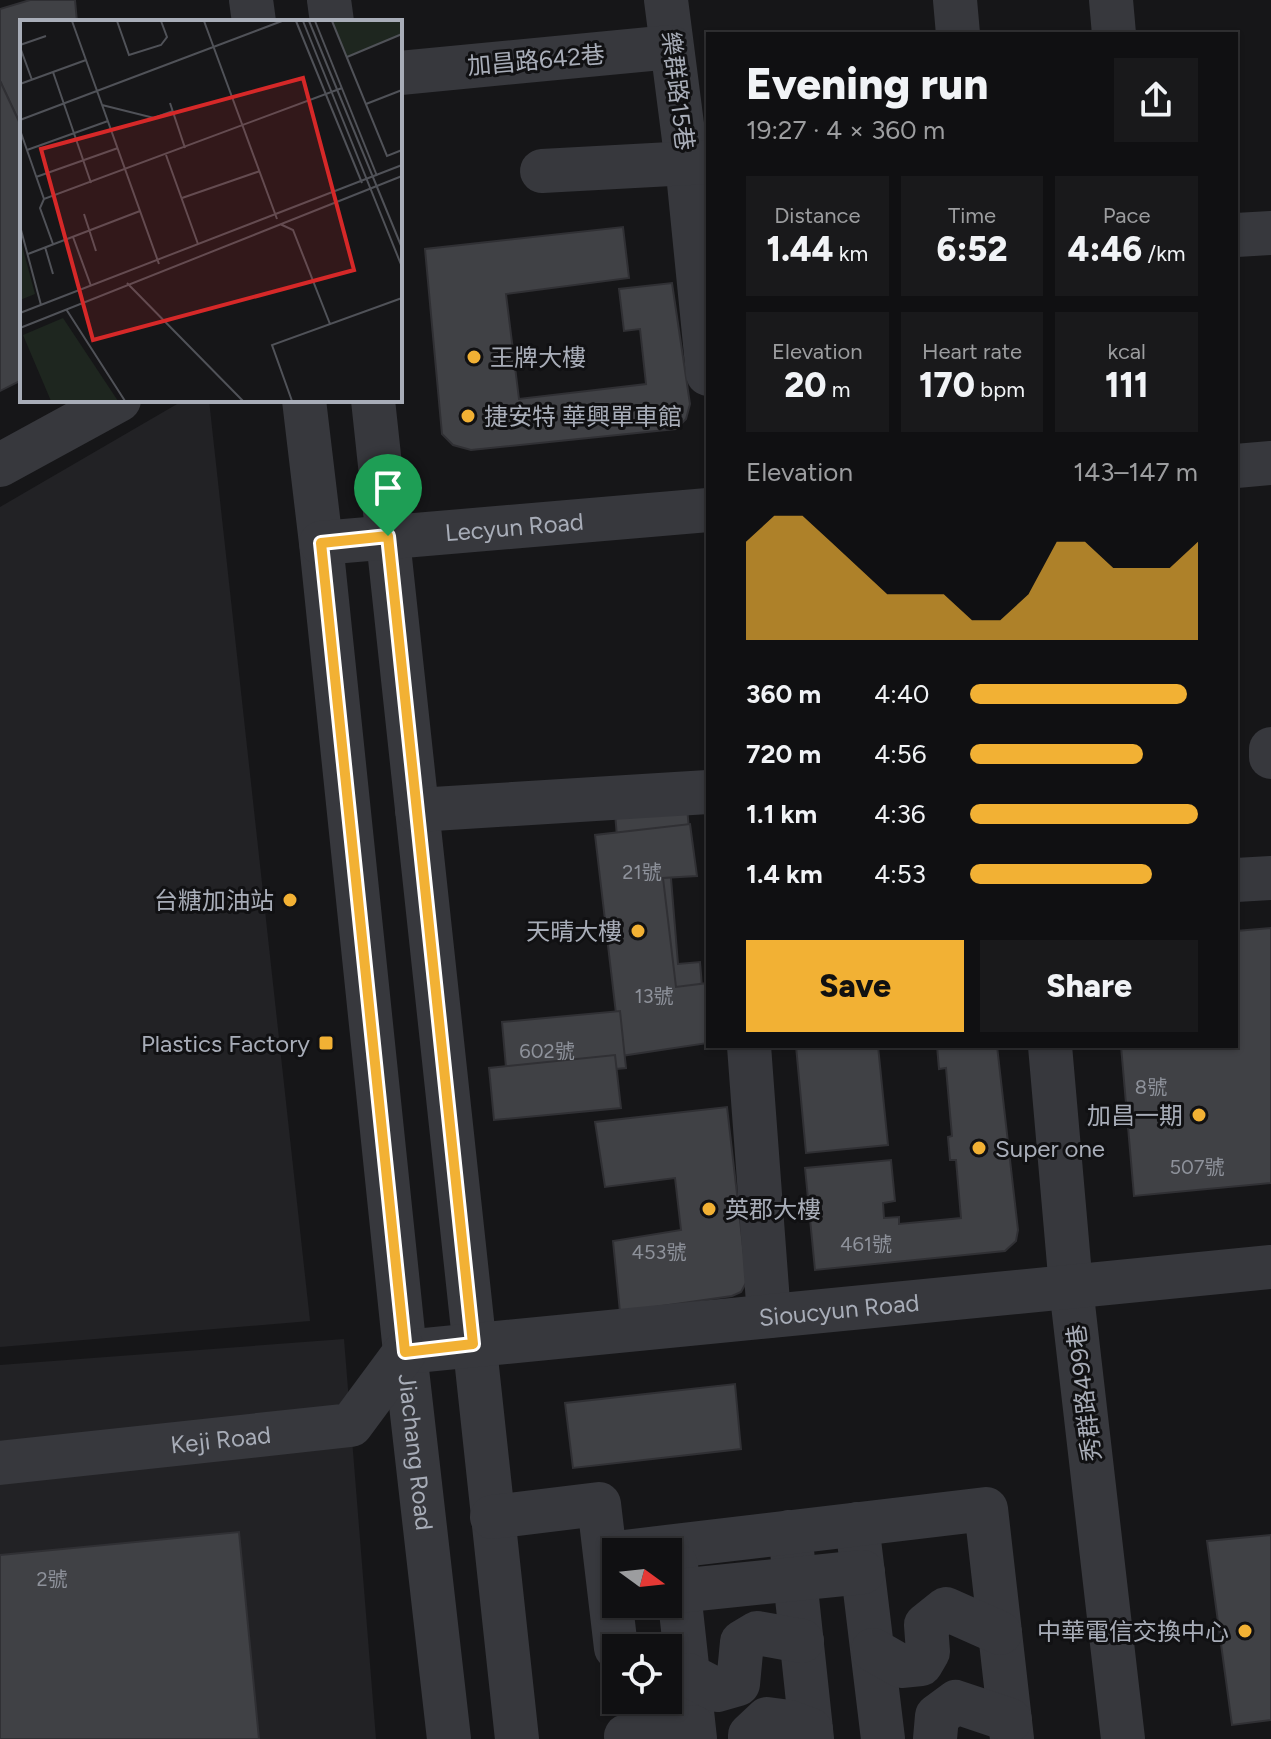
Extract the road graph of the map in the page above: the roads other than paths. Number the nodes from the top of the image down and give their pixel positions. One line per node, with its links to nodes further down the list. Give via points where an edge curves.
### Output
1 (251, 0): 6 (street)
2 (329, 0): 7 (street)
3 (666, 0): 11 (street, 樂群路15巷)
4 (955, 0): 8 (street)
5 (1111, 0): 9 (street)
6 (254, 20)
7 (332, 20)
8 (958, 32)
9 (1114, 32)
10 (402, 73): 11 (street, 加昌路642巷)
11 (685, 74): 12 (street, 樂群路15巷)
12 (698, 162): 13 (street); 16 (street, 樂群路15巷)
13 (542, 171)
14 (1271, 233): 15 (street)
15 (1238, 235)
16 (706, 332)
17 (115, 402): 21 (street)
18 (304, 402): 25 (street, Jiachang Road)
19 (373, 402): 24 (street)
20 (1271, 463): 22 (street)
21 (0, 465)
22 (1238, 466)
23 (706, 510): 24 (street, Lecyun Road)
24 (388, 536): 25 (street, Lecyun Road); 29 (street)
25 (321, 543): 38 (street, Jiachang Road)
26 (1271, 749): 27 (street)
27 (1271, 757)
28 (706, 792): 29 (street)
29 (417, 810): 37 (street)
30 (1271, 878): 31 (street)
31 (1238, 880)
32 (749, 1048): 36 (street)
33 (1050, 1048): 35 (street, 秀群路499巷)
34 (1271, 1267): 35 (street, Sioucyun Road)
35 (1071, 1287): 36 (street, Sioucyun Road); 61 (street, 秀群路499巷)
36 (769, 1316): 37 (street, Sioucyun Road)
37 (473, 1344): 38 (street, Sioucyun Road); 40 (street)
38 (405, 1352): 39 (street, Keji Road, via 351,1425); 57 (street, Jiachang Road)
39 (0, 1463)
40 (492, 1517): 43 (street, via 599,1504); 58 (street)
41 (857, 1524): 42 (street); 46 (street); 49 (street, via 986,1509)
42 (790, 1532): 44 (street); 47 (street)
43 (610, 1538)
44 (682, 1545)
45 (682, 1594): 47 (street)
46 (868, 1612): 47 (street); 49 (street, via 901,1666 921,1664 928,1652 926,1625 946,1609); 52 (street)
47 (799, 1613): 51 (street, via 742,1642 738,1684 717,1690); 54 (street)
48 (678, 1618): 51 (street)
49 (1000, 1633): 55 (street)
50 (682, 1655): 51 (street)
51 (685, 1655): 56 (street)
52 (881, 1721): 54 (street)
53 (625, 1725): 56 (street)
54 (811, 1727): 59 (street, via 767,1719)
55 (1011, 1729): 60 (street, via 956,1702 937,1716)
56 (694, 1733)
57 (449, 1739)
58 (517, 1739)
59 (750, 1739)
60 (935, 1739)
61 (1123, 1739)

